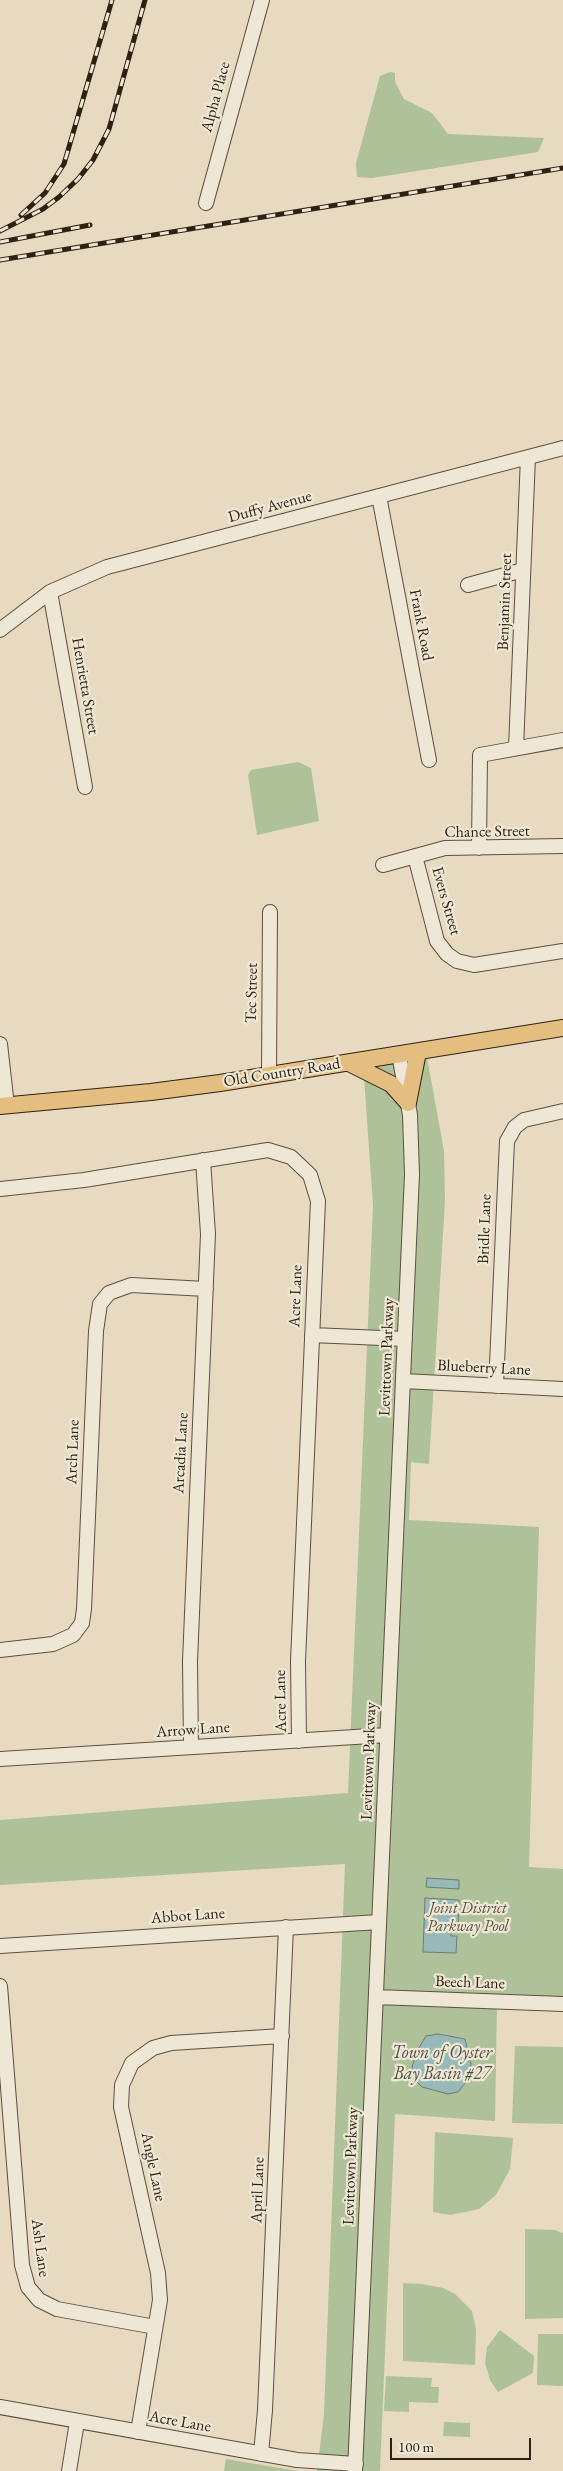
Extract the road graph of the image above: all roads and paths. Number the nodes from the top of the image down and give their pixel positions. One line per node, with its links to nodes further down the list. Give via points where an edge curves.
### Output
1 (262, 0): 2 (street, Alpha Place)
2 (206, 203)
3 (563, 448): 4 (street, Duffy Avenue)
4 (528, 457): 5 (street, Duffy Avenue); 6 (street, Benjamin Street)
5 (379, 496): 8 (street, Duffy Avenue, via 110,566); 12 (street, Frank Road)
6 (523, 570): 7 (street); 11 (street, Benjamin Street)
7 (468, 585)
8 (50, 592): 9 (street, Duffy Avenue); 13 (street, Henrietta Street)
9 (0, 630)
10 (563, 740): 11 (street)
11 (516, 748): 15 (street, via 480,755)
12 (429, 760)
13 (85, 786)
14 (563, 846): 15 (street, Chance Street)
15 (479, 848): 16 (street, Chance Street, via 445,848)
16 (415, 856): 17 (street, Chance Street); 19 (street, Evers Street, via 437,941 447,954 474,965)
17 (383, 864)
18 (270, 912): 25 (street, Tec Street)
19 (563, 950)
20 (563, 1028): 22 (main road, Old Country Road)
21 (0, 1044): 27 (street)
22 (418, 1052): 23 (main road, Old Country Road); 26 (main road)
23 (399, 1054): 24 (main road, Old Country Road); 26 (street, Levittown Parkway)
24 (349, 1063): 25 (main road, Old Country Road); 26 (main road, via 391,1084)
25 (269, 1075): 27 (main road, Old Country Road, via 156,1091)
26 (408, 1103): 33 (street, Levittown Parkway, via 412,1174)
27 (4, 1106)
28 (563, 1111): 35 (street, Bridle Lane, via 524,1120 515,1127 507,1141)
29 (203, 1160): 30 (street, Acre Lane, via 84,1180); 31 (street, Arcadia Lane, via 208,1234); 32 (street, Acre Lane, via 258,1151 279,1152 291,1157 310,1175 318,1201)
30 (0, 1189)
31 (206, 1289): 37 (street, Arch Lane, via 131,1285 109,1293 100,1304 82,1623 73,1635 53,1644); 40 (street, Arcadia Lane, via 190,1661)
32 (312, 1335): 33 (street); 39 (street, Acre Lane, via 298,1661)
33 (405, 1338): 34 (street, Levittown Parkway)
34 (403, 1382): 35 (street, Blueberry Lane); 38 (street, Levittown Parkway)
35 (496, 1386): 36 (street, Blueberry Lane)
36 (563, 1389)
37 (0, 1650)
38 (387, 1734): 39 (street, Arrow Lane); 42 (street, Levittown Parkway)
39 (299, 1741): 40 (street, Arrow Lane)
40 (191, 1747): 41 (street, Arrow Lane)
41 (0, 1759)
42 (379, 1922): 43 (street, Abbot Lane); 46 (street, Levittown Parkway)
43 (286, 1927): 44 (street, Abbot Lane); 48 (street, April Lane)
44 (0, 1946)
45 (0, 1986): 49 (street, Ash Lane)
46 (376, 1997): 47 (street, Beech Lane); 55 (street, Levittown Parkway)
47 (563, 2004)
48 (282, 2036): 50 (street, Angle Lane, via 171,2043 140,2056 126,2073 122,2084 122,2107 158,2273 160,2300); 54 (street, April Lane)
49 (3, 2054): 50 (street, Ash Lane, via 22,2265 28,2287 40,2300 57,2309)
50 (156, 2327): 53 (street, Angle Lane)
51 (0, 2407): 52 (street, Acre Lane)
52 (77, 2422): 53 (street, Acre Lane); 56 (street)
53 (138, 2432): 54 (street, Acre Lane)
54 (262, 2454): 55 (street, Acre Lane)
55 (355, 2467)
56 (69, 2471)

